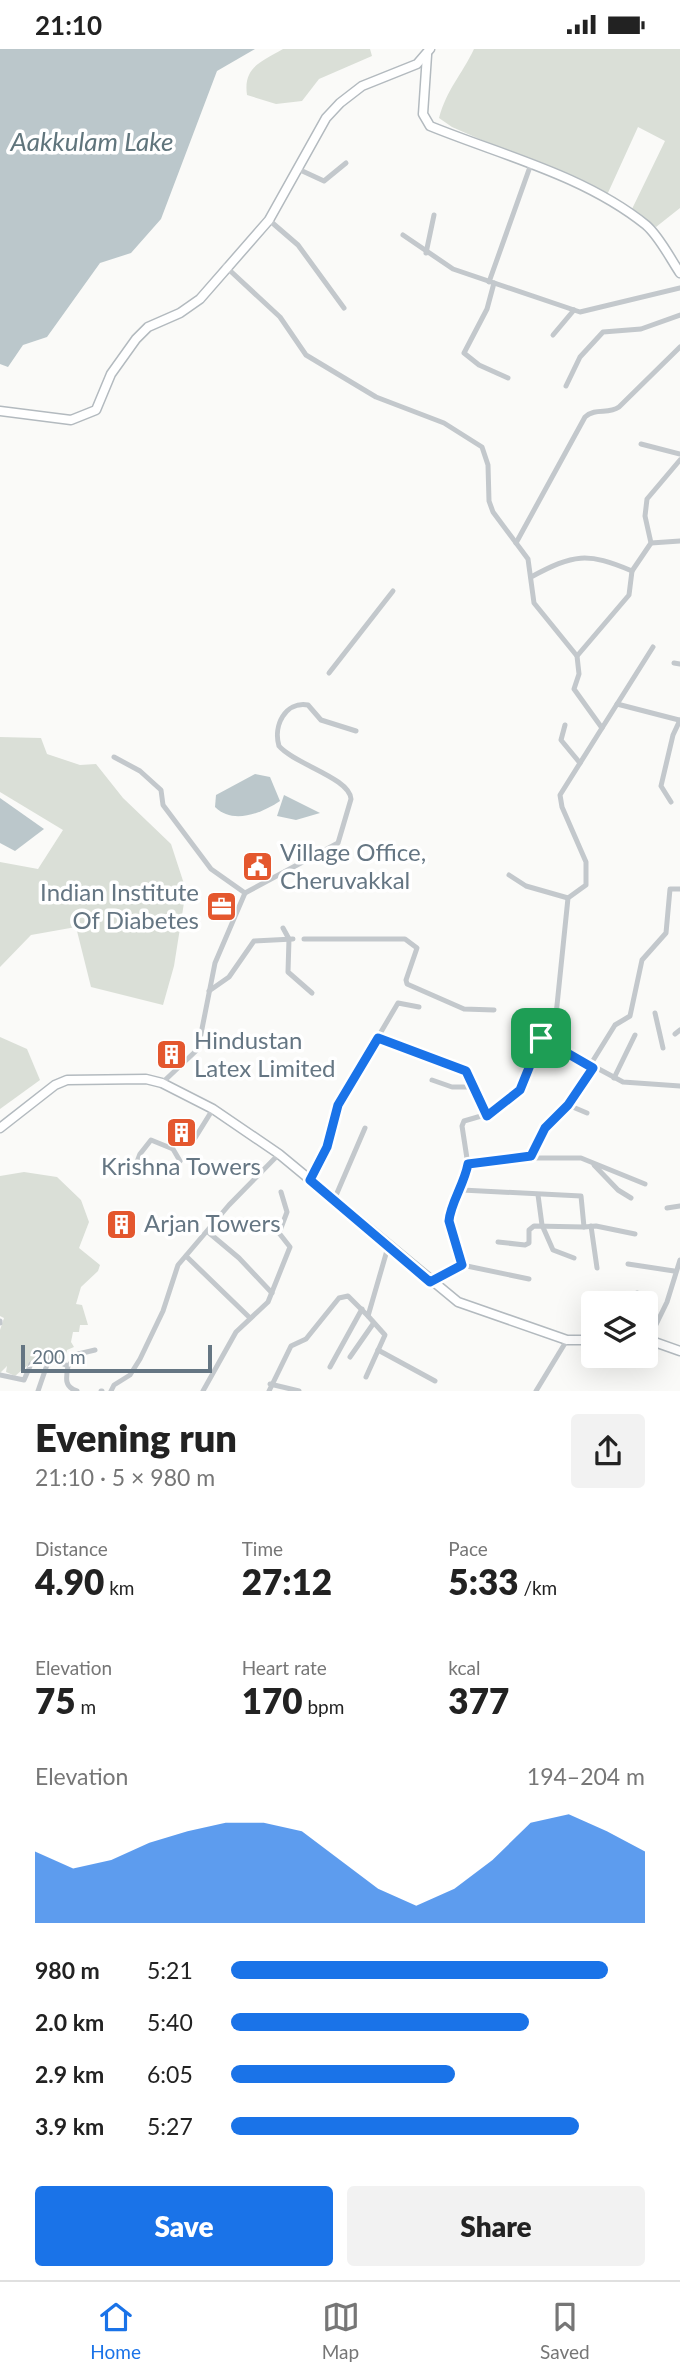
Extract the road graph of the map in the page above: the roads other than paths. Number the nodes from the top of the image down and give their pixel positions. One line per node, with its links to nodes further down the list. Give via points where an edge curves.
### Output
1 (428, 52): 3 (main road, via 425,122); 4 (main road, via 404,71 362,86 340,103 326,118)
2 (346, 163): 4 (street, via 324,181)
3 (531, 164): 10 (main road, via 647,226); 11 (street)
4 (298, 169): 6 (main road)
5 (433, 215): 8 (street)
6 (269, 220): 9 (main road); 13 (street, via 298,245)
7 (402, 235): 8 (street)
8 (426, 253): 11 (street)
9 (225, 267): 20 (main road, via 200,299 148,327 136,339 90,414 58,420); 25 (street, via 280,317 306,355 376,397 444,423 482,447 488,465 489,501)
10 (680, 273)
11 (492, 283): 14 (street); 18 (street, via 487,309 464,353)
12 (680, 288): 14 (street)
13 (344, 308)
14 (574, 310): 16 (street)
15 (680, 316): 19 (street, via 641,329 603,333 580,357)
16 (553, 335)
17 (680, 347): 25 (street, via 619,407 585,417)
18 (508, 378)
19 (566, 387)
20 (0, 411)
21 (641, 444): 22 (street)
22 (680, 454)
23 (680, 460): 26 (street, via 647,499 645,516)
24 (680, 541): 26 (street)
25 (516, 543): 28 (street, via 528,559)
26 (651, 543): 27 (street)
27 (632, 571): 28 (street, via 595,557 578,558); 31 (street, via 629,595)
28 (531, 577): 31 (street, via 534,603)
29 (393, 591): 32 (street)
30 (653, 647): 33 (street)
31 (577, 656): 36 (street, via 579,674 574,689)
32 (329, 673)
33 (617, 704): 34 (street); 36 (street)
34 (679, 720): 40 (street, via 661,786)
35 (565, 725): 39 (street, via 561,740)
36 (602, 728): 39 (street)
37 (356, 731): 43 (street, via 321,720 308,705 298,704 286,712 279,724 279,746 344,785 351,799 338,843)
38 (114, 757): 43 (street, via 161,790 163,805 211,869)
39 (580, 763): 44 (street, via 560,795 587,868 586,885)
40 (671, 802)
41 (509, 875): 44 (street, via 526,886)
42 (680, 889): 57 (street, via 670,889 666,933 642,960 630,1016 615,1025)
43 (245, 893): 48 (street, via 215,963)
44 (568, 898): 55 (street, via 556,1016)
45 (283, 928): 46 (street)
46 (291, 939): 48 (street, via 254,941 229,977); 49 (street, via 288,972)
47 (303, 939): 51 (street, via 405,939 417,948 407,984 464,1009)
48 (209, 991): 60 (street, via 198,1049)
49 (312, 993)
50 (419, 1007): 54 (street, via 400,1002)
51 (495, 1010)
52 (655, 1013): 56 (street)
53 (635, 1035): 58 (street)
54 (378, 1038): 62 (street, via 461,1067); 76 (street, via 338,1105 327,1147)
55 (541, 1038): 57 (street); 66 (street, via 520,1090)
56 (663, 1048)
57 (591, 1067): 58 (street); 63 (street)
58 (614, 1078): 61 (street)
59 (432, 1080): 62 (street, via 457,1088)
60 (162, 1083): 64 (main road); 67 (main road, via 67,1080)
61 (680, 1086)
62 (476, 1087): 66 (street)
63 (568, 1105): 65 (street); 71 (street, via 545,1128)
64 (213, 1108): 69 (street); 70 (main road)
65 (587, 1113)
66 (487, 1116): 74 (street, via 464,1121 461,1126)
67 (0, 1128)
68 (365, 1128): 82 (street)
69 (195, 1138)
70 (279, 1154): 76 (main road); 87 (street)
71 (528, 1158): 73 (street); 74 (street)
72 (180, 1161): 75 (street, via 173,1149 151,1140)
73 (591, 1162): 77 (street); 81 (street)
74 (468, 1164): 78 (street)
75 (134, 1170)
76 (310, 1180): 82 (main road)
77 (645, 1184)
78 (462, 1190): 80 (street); 95 (street, via 449,1213)
79 (281, 1192): 100 (street, via 287,1212 279,1233 290,1247)
80 (538, 1195): 85 (street); 86 (street, via 581,1196)
81 (631, 1198)
82 (334, 1200): 90 (main road)
83 (680, 1206): 84 (street)
84 (667, 1208)
85 (542, 1225): 86 (street); 89 (street, via 531,1228 525,1245); 92 (street, via 554,1252)
86 (587, 1226): 88 (street); 96 (street)
87 (208, 1232): 91 (street); 100 (street)
88 (635, 1234)
89 (498, 1242)
90 (388, 1247): 99 (main road); 102 (street)
91 (186, 1256): 103 (street); 122 (street, via 171,1281 163,1311 140,1359)
92 (574, 1258)
93 (680, 1260): 97 (street)
94 (628, 1264): 97 (street)
95 (462, 1265): 98 (street); 99 (street)
96 (597, 1268)
97 (674, 1271): 104 (street)
98 (528, 1279)
99 (430, 1282): 106 (main road, via 474,1310)
100 (272, 1293): 103 (street)
101 (362, 1309): 102 (street); 115 (street); 119 (street, via 348,1296 340,1298 306,1339 291,1346)
102 (368, 1316): 105 (street)
103 (249, 1317): 123 (street, via 229,1341)
104 (658, 1319)
105 (373, 1324): 110 (street, via 385,1335); 112 (street)
106 (568, 1340): 107 (main road); 125 (street)
107 (581, 1340)
108 (658, 1343): 111 (main road)
109 (95, 1350): 114 (street, via 78,1354)
110 (378, 1350): 117 (street); 118 (street)
111 (680, 1351)
112 (350, 1357)
113 (49, 1359): 114 (street); 116 (street, via 30,1363 24,1380); 120 (street)
114 (68, 1366): 121 (street, via 66,1382)
115 (330, 1367)
116 (0, 1375)
117 (366, 1377)
118 (435, 1381)
119 (269, 1387): 124 (street)
120 (38, 1391)
121 (77, 1391)
122 (111, 1391)
123 (203, 1391)
124 (299, 1391)
125 (536, 1391)

